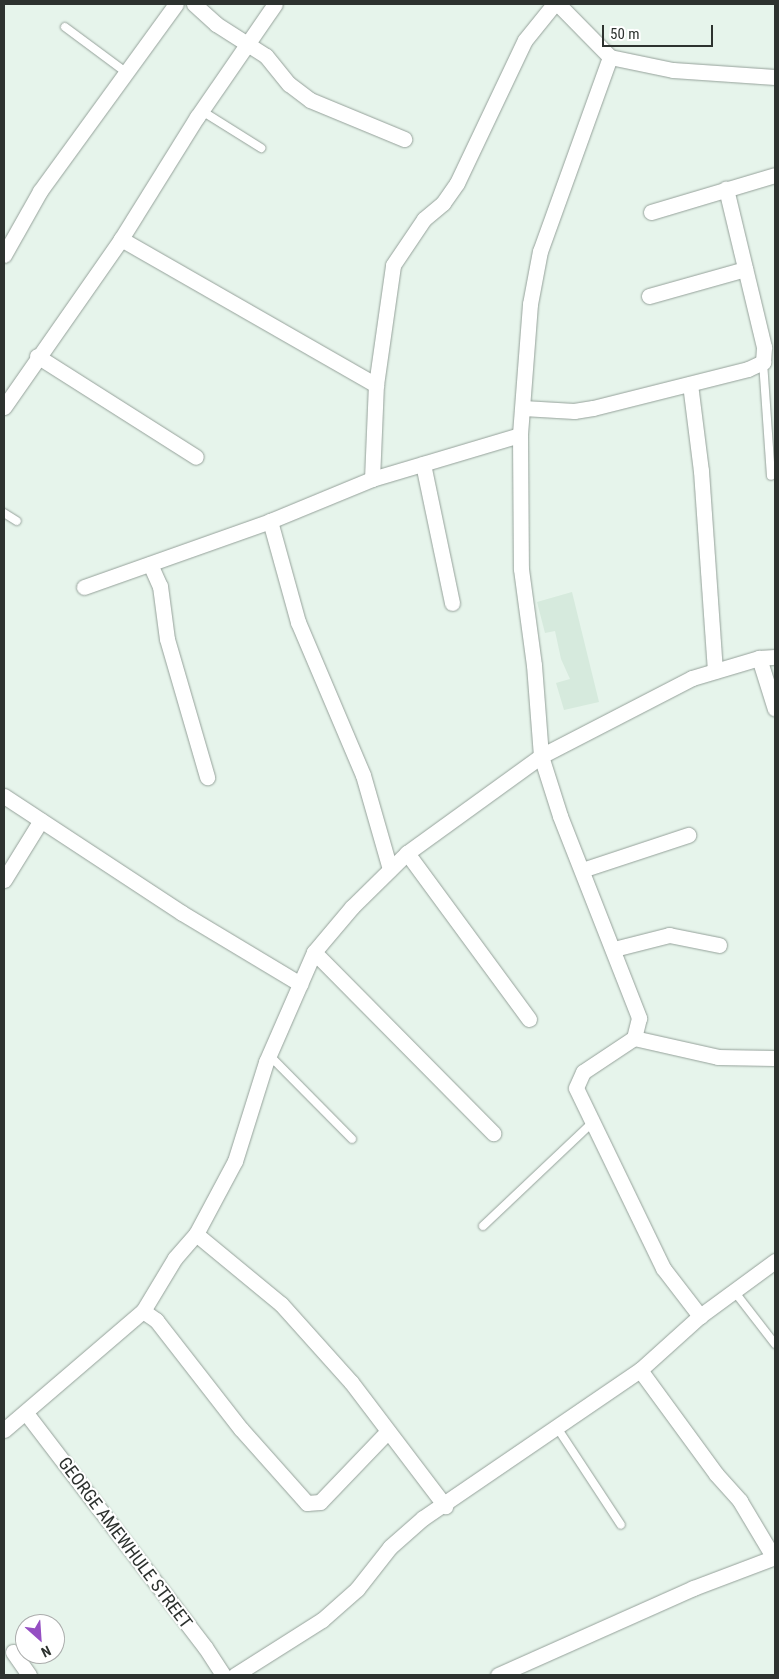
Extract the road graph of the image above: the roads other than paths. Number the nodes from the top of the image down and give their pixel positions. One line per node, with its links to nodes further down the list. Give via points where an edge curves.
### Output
1 (176, 4): 9 (street)
2 (194, 4): 7 (street, via 216,24)
3 (275, 4): 7 (street)
4 (554, 4): 24 (street, via 524,40 457,183 443,203 424,219 393,265)
5 (558, 4): 8 (street)
6 (65, 27): 9 (lane)
7 (249, 43): 11 (street); 12 (street, via 310,100)
8 (610, 57): 10 (street, via 673,70); 26 (street, via 540,251 530,304)
9 (126, 73): 18 (street, via 40,191)
10 (775, 77)
11 (202, 111): 13 (lane); 17 (street)
12 (404, 139)
13 (261, 148)
14 (775, 175): 15 (street)
15 (726, 189): 16 (street); 19 (street)
16 (651, 212)
17 (120, 239): 21 (street); 24 (street)
18 (4, 255)
19 (745, 269): 20 (street); 22 (street, via 764,347)
20 (649, 296)
21 (37, 356): 25 (street); 28 (street)
22 (763, 362): 23 (street, via 756,367); 30 (lane)
23 (690, 384): 26 (street, via 574,411); 40 (street, via 703,499)
24 (376, 385): 31 (street)
25 (4, 407)
26 (523, 408): 27 (street)
27 (520, 435): 29 (street); 42 (street, via 521,569)
28 (196, 457)
29 (423, 464): 31 (street); 37 (street)
30 (771, 476)
31 (372, 479): 34 (street)
32 (4, 513): 33 (lane)
33 (17, 521)
34 (270, 521): 35 (street); 48 (street, via 298,622 363,775)
35 (150, 564): 36 (street); 43 (street, via 160,586 167,639)
36 (84, 587)
37 (452, 603)
38 (775, 657): 39 (street)
39 (759, 658): 40 (street); 41 (street)
40 (715, 671): 42 (street, via 692,678)
41 (775, 709)
42 (542, 756): 47 (street); 49 (street, via 560,816)
43 (207, 778)
44 (4, 796): 45 (street)
45 (41, 820): 50 (street); 54 (street, via 182,913)
46 (688, 835): 49 (street)
47 (408, 853): 48 (street); 55 (street)
48 (390, 869): 53 (street)
49 (582, 870): 52 (street)
50 (4, 880)
51 (719, 945): 52 (street, via 668,935)
52 (614, 949): 56 (street, via 639,1018)
53 (314, 952): 54 (street); 60 (street)
54 (300, 984): 57 (street)
55 (529, 1019)
56 (634, 1038): 58 (street, via 718,1057); 59 (street, via 583,1072 576,1081)
57 (269, 1055): 61 (lane); 63 (street, via 235,1161)
58 (774, 1058)
59 (592, 1124): 62 (lane); 67 (street, via 663,1268)
60 (493, 1132)
61 (352, 1139)
62 (483, 1226)
63 (196, 1234): 66 (street, via 175,1258); 73 (street, via 281,1304 351,1382)
64 (775, 1261): 65 (street)
65 (734, 1291): 67 (street); 68 (lane)
66 (143, 1311): 70 (street); 73 (street, via 156,1320 240,1429 307,1503 320,1502)
67 (700, 1316): 69 (street)
68 (775, 1344)
69 (640, 1370): 71 (street); 76 (street, via 716,1474 740,1501)
70 (26, 1413): 72 (street); 79 (street, GEORGE AMEWHULE STREET)
71 (556, 1426): 74 (street); 75 (lane)
72 (4, 1430)
73 (388, 1432): 74 (street)
74 (445, 1506): 80 (street, via 423,1518 390,1547 358,1589 322,1620)
75 (621, 1525)
76 (774, 1557): 81 (street, via 694,1588)
77 (13, 1652): 78 (street)
78 (29, 1675)
79 (223, 1675)
80 (235, 1675)
81 (498, 1675)

